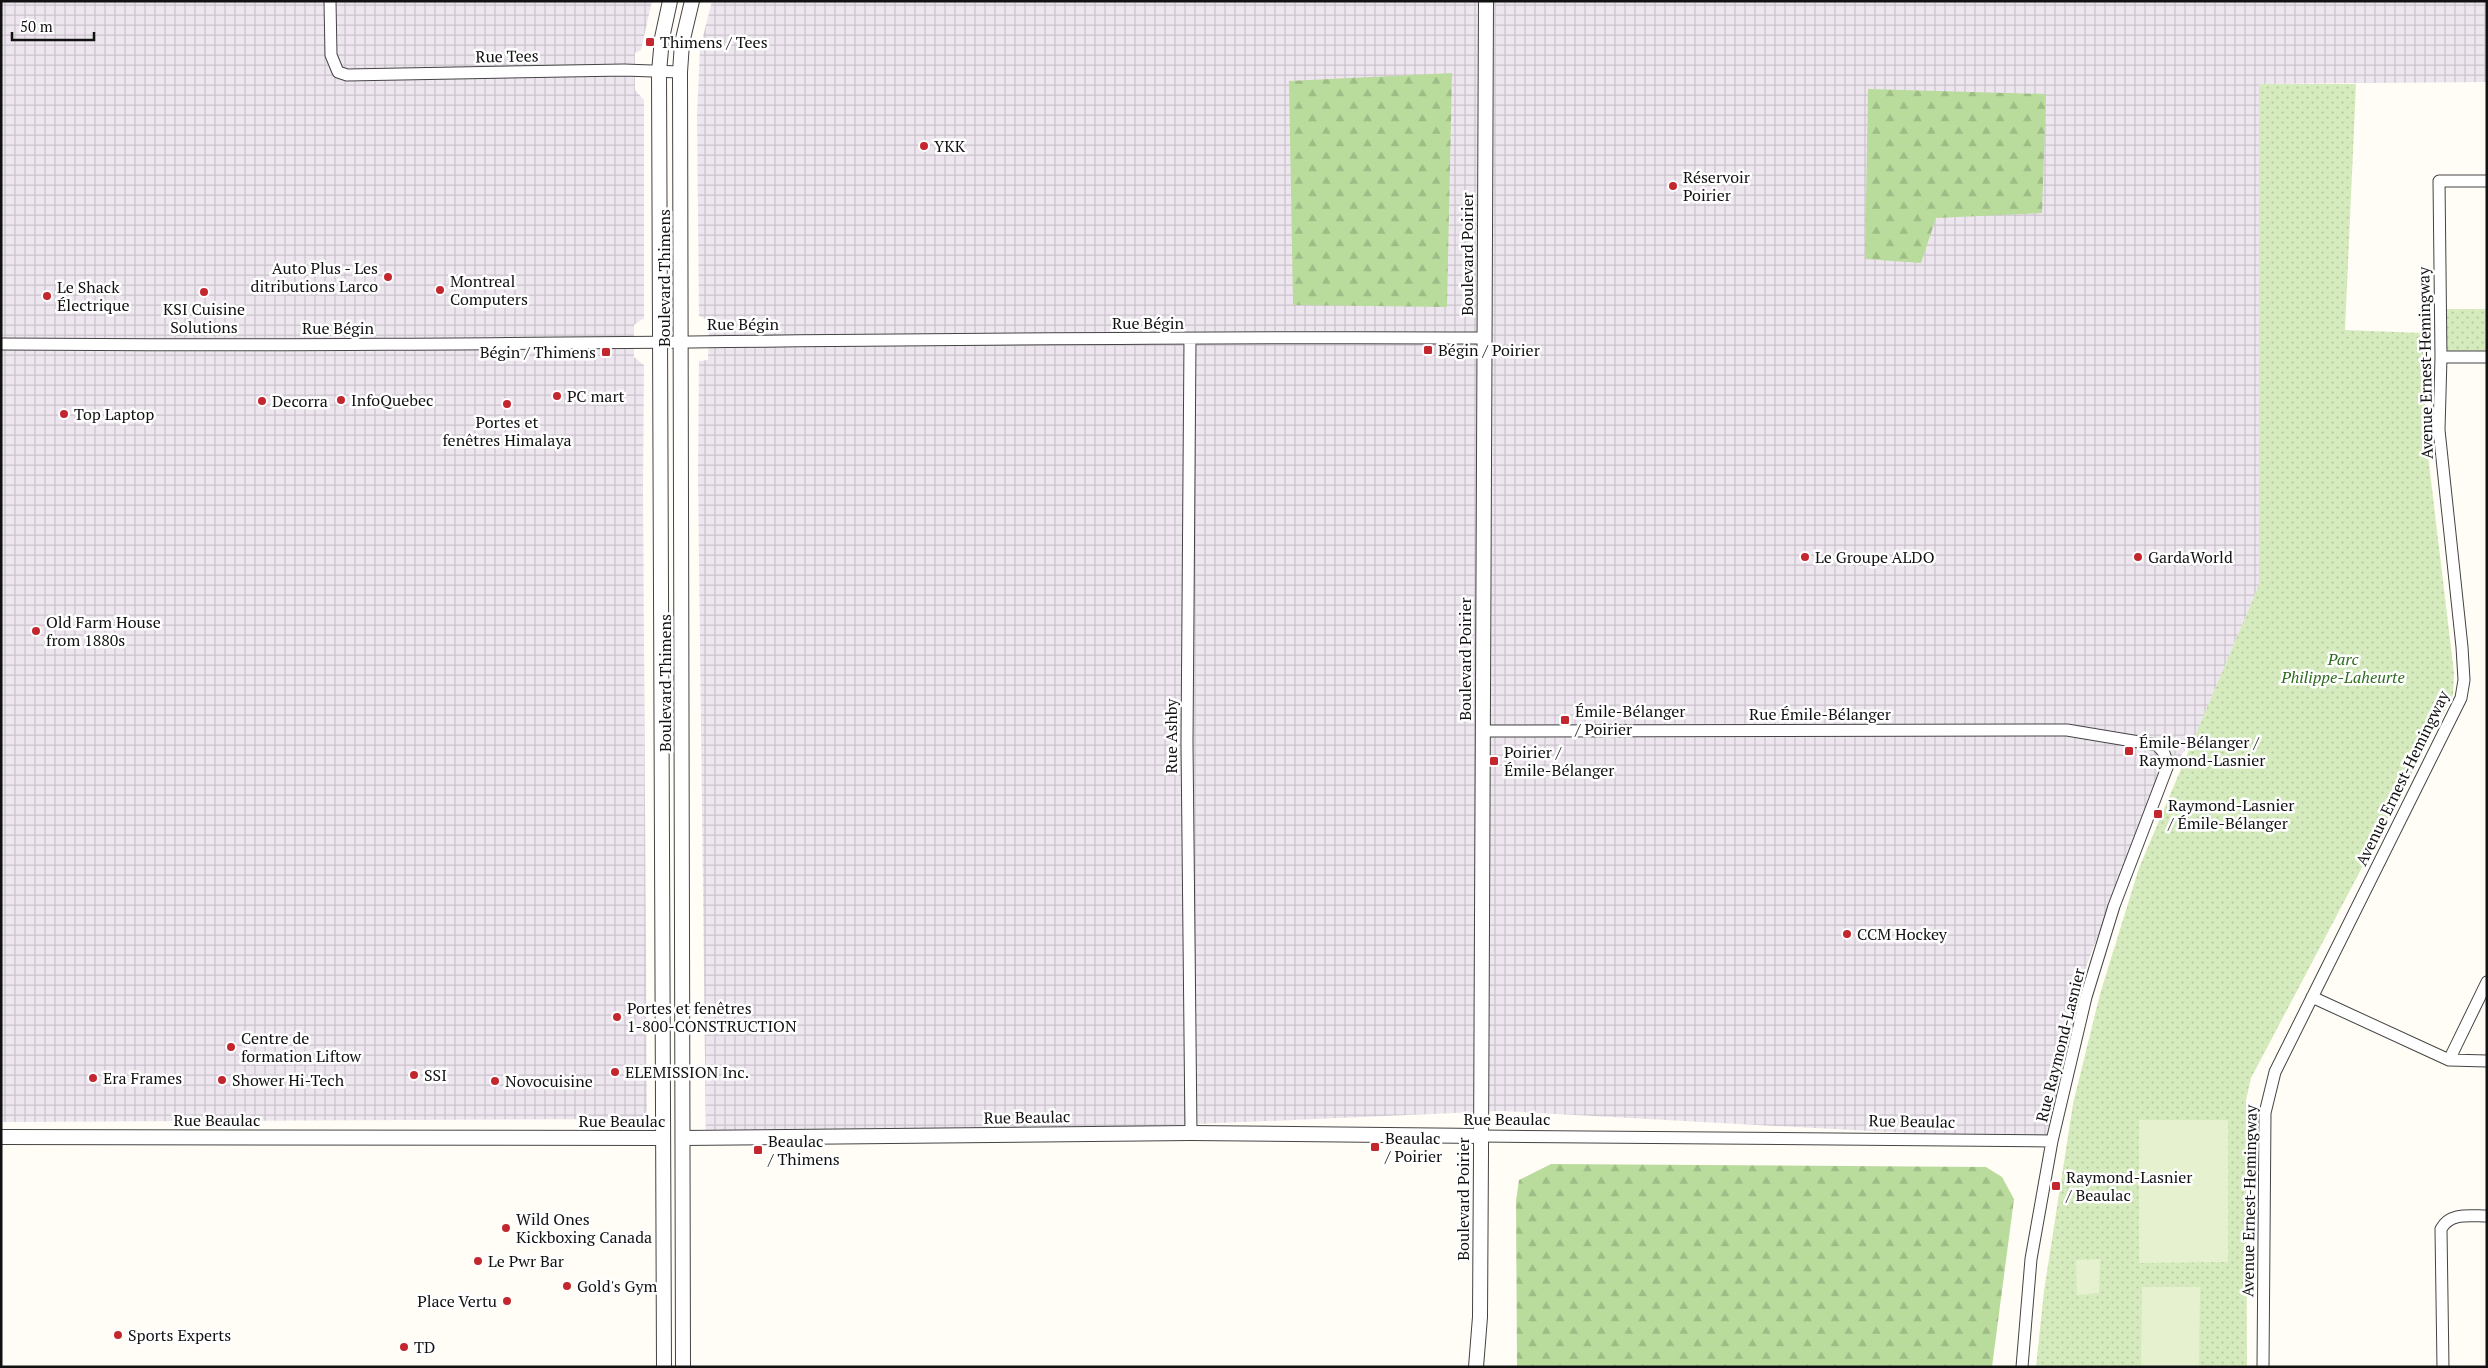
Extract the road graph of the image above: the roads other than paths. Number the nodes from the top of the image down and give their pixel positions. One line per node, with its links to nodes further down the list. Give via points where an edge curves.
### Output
1 (330, 1): 5 (street, Rue Tees, via 331,55 336,69 354,76)
2 (670, 1): 5 (street, Boulevard Thimens)
3 (692, 1): 6 (street, Boulevard Thimens, via 682,43)
4 (1486, 1): 8 (street, Boulevard Poirier)
5 (659, 72): 6 (street, Rue Tees); 10 (street, Boulevard Thimens)
6 (680, 72): 11 (street, Boulevard Thimens)
7 (2487, 181): 13 (street, Avenue Ernest-Hemingway, via 2439,181)
8 (1484, 338): 9 (street, Rue Bégin); 19 (street, Boulevard Poirier)
9 (1190, 339): 11 (street, Rue Bégin); 25 (street, Rue Ashby, via 1187,743)
10 (660, 341): 11 (street, Rue Bégin); 12 (street, Rue Bégin, via 208,346); 15 (street, Boulevard Thimens)
11 (682, 341): 16 (street, Boulevard Thimens)
12 (1, 344)
13 (2442, 357): 14 (street); 22 (street, Avenue Ernest-Hemingway, via 2439,430 2462,647 2464,680 2461,698)
14 (2487, 357)
15 (661, 490): 16 (street); 17 (street, Boulevard Thimens)
16 (682, 490): 18 (street, Boulevard Thimens)
17 (661, 635): 18 (street); 28 (street, Boulevard Thimens)
18 (682, 635): 29 (street, Boulevard Thimens)
19 (1482, 731): 20 (street, Rue Émile-Bélanger, via 2067,730); 26 (street, Boulevard Poirier)
20 (2156, 746): 30 (street, Rue Raymond-Lasnier, via 2164,753 2168,765 2086,997)
21 (2487, 982): 23 (street)
22 (2312, 997): 23 (street); 38 (street, Avenue Ernest-Hemingway, via 2275,1072 2265,1113)
23 (2449, 1060): 24 (street)
24 (2487, 1061)
25 (1191, 1133): 26 (street, Rue Beaulac); 29 (street, Rue Beaulac)
26 (1481, 1136): 30 (street, Rue Beaulac); 32 (street, Boulevard Poirier)
27 (1, 1137): 28 (street, Rue Beaulac)
28 (663, 1138): 29 (street, Rue Beaulac); 33 (street, Boulevard Thimens)
29 (683, 1138): 34 (street, Boulevard Thimens)
30 (2052, 1140): 37 (street, Rue Raymond-Lasnier, via 2031,1259)
31 (2487, 1216): 39 (street, via 2455,1216 2446,1220 2442,1229)
32 (1480, 1317): 35 (street, Boulevard Poirier); 36 (street, Boulevard Poirier)
33 (664, 1367)
34 (683, 1367)
35 (1476, 1367)
36 (1483, 1367)
37 (2022, 1367)
38 (2263, 1367)
39 (2443, 1367)

